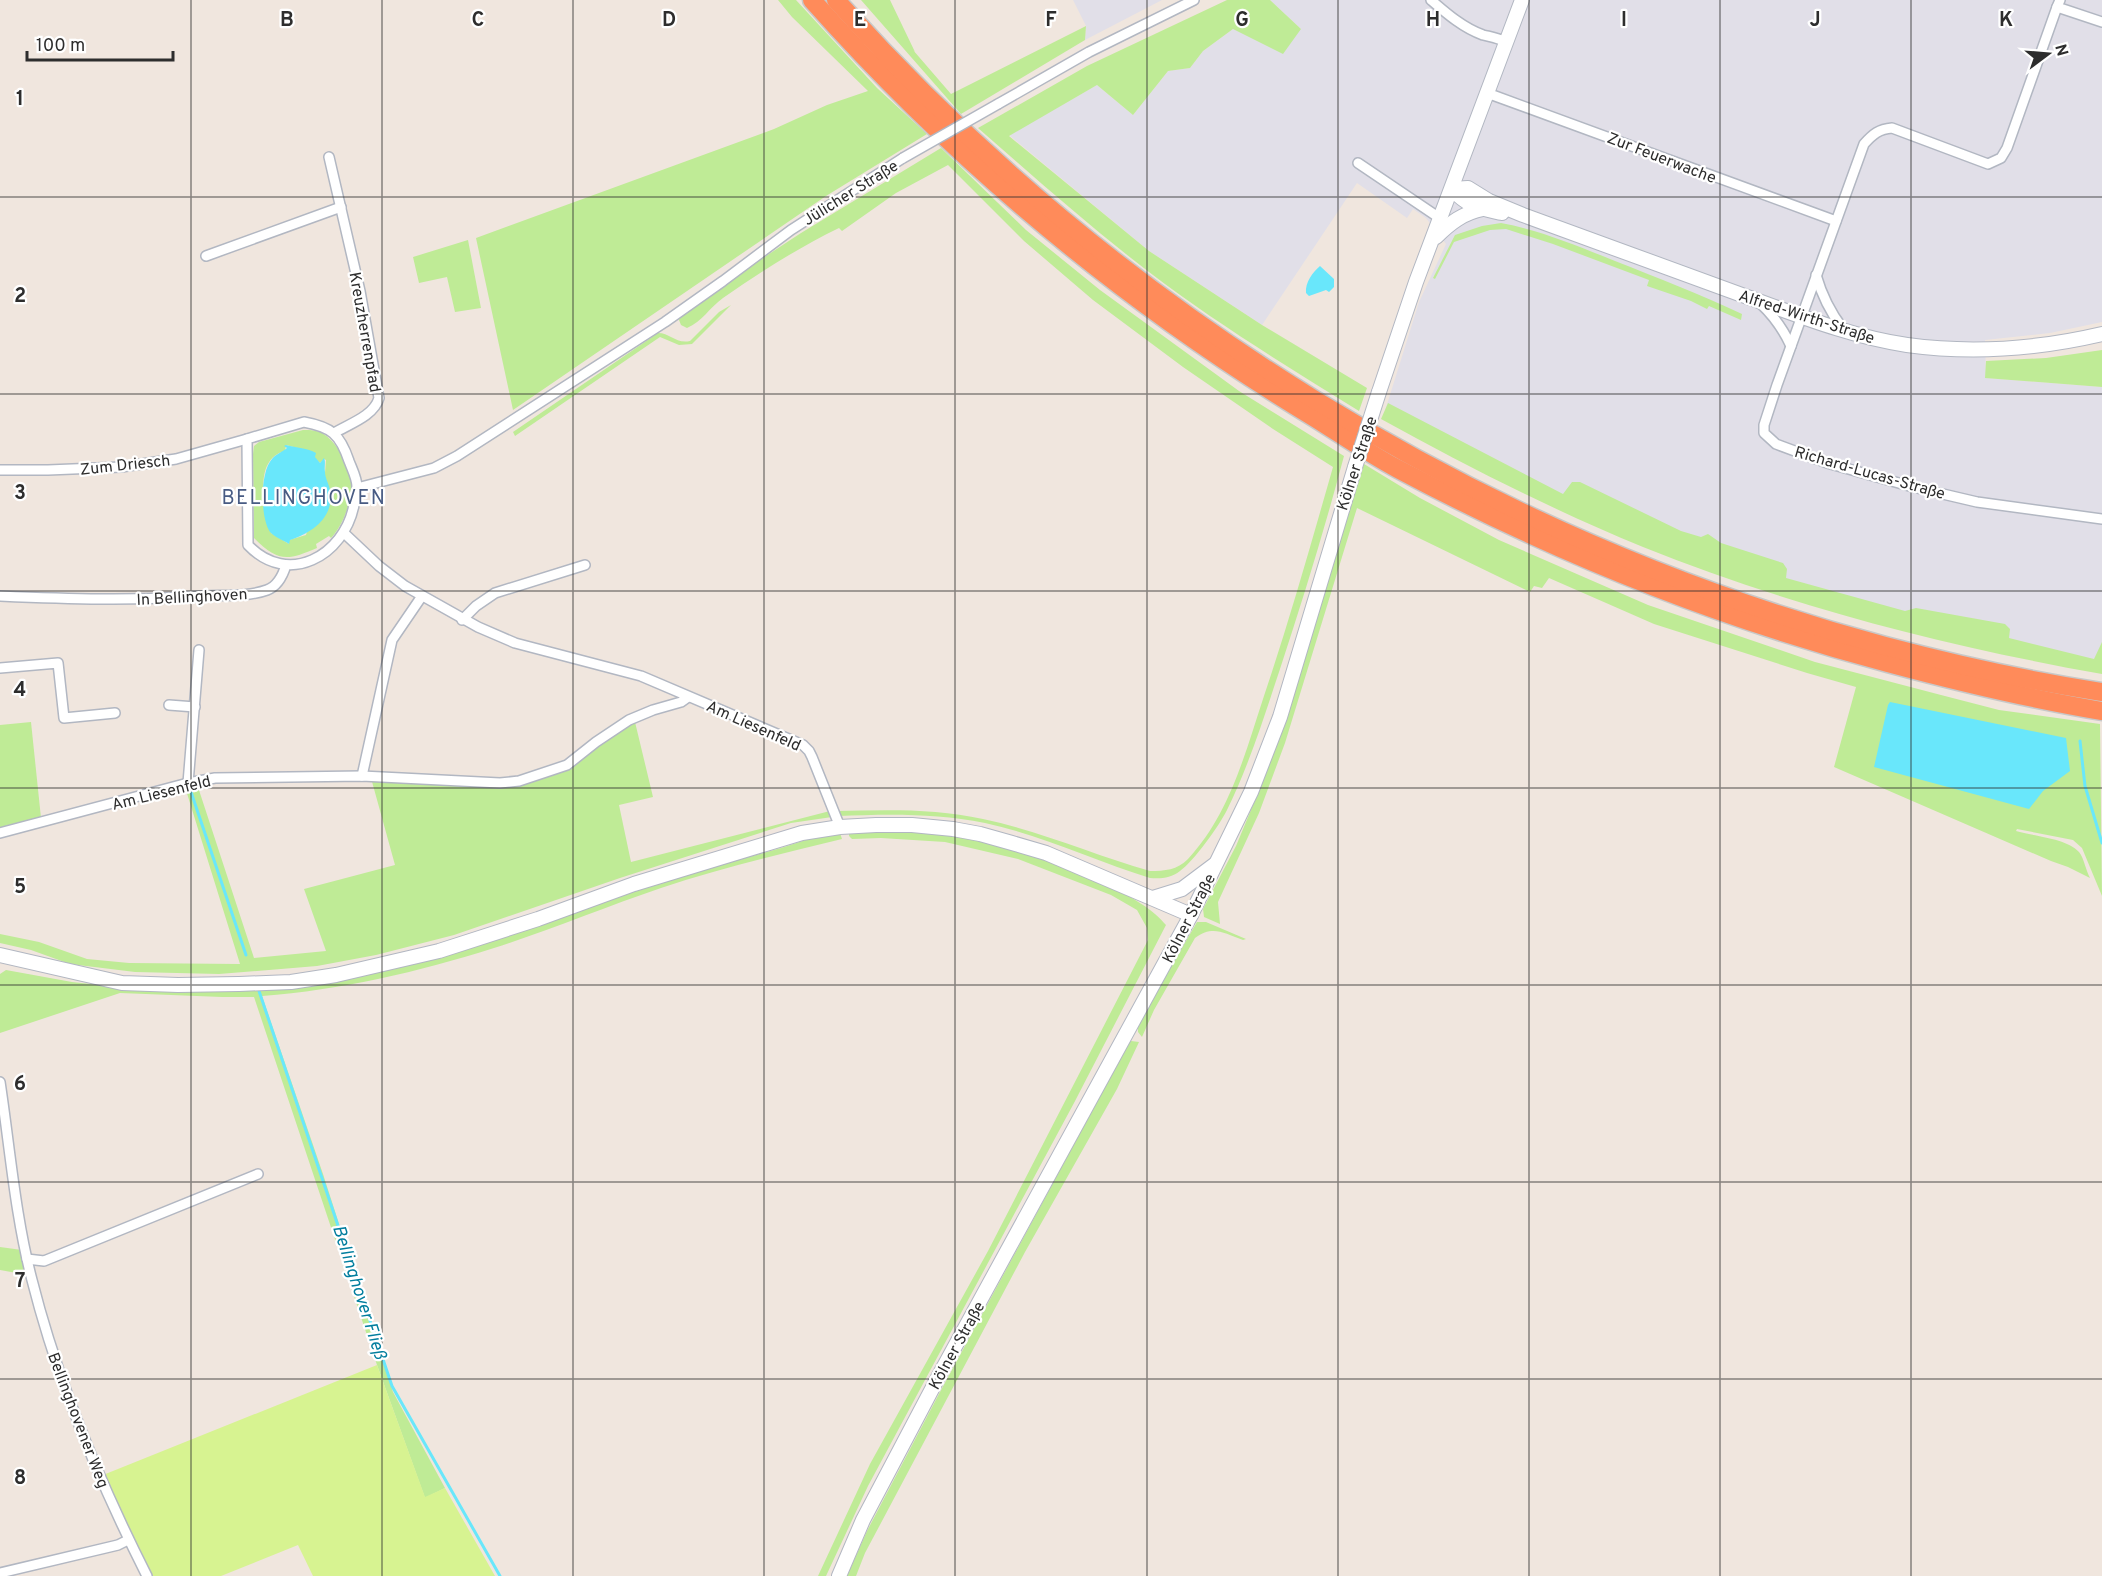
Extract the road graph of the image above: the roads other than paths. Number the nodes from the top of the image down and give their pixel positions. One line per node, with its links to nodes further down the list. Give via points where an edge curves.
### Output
1 (812, 0): 43 (highway, via 908,101 1018,204 1107,276 1256,383 1395,467 1569,552 1732,616 1820,645 1965,684)
2 (836, 0): 39 (highway, via 975,141 1030,192 1125,269 1255,361 1401,451 1575,536 1738,601 1821,629 1968,668)
3 (1194, 0): 29 (street, Jülicher Straße, bridge, via 1089,52 903,158 791,230 674,315 457,456 434,468)
4 (1431, 0): 8 (street, via 1454,20)
5 (1522, 0): 8 (main road, Kölner Straße)
6 (2059, 4): 7 (street); 17 (street, Richard-Lucas-Straße, via 2001,158 1989,164 1883,128 1864,144)
7 (2102, 22)
8 (1506, 42): 9 (main road, Kölner Straße)
9 (1487, 93): 12 (main road, Kölner Straße); 17 (street, Zur Feuerwache)
10 (329, 157): 13 (street, Kreuzherrenpfad)
11 (1358, 163): 16 (street)
12 (1452, 189): 14 (main road, Alfred-Wirth-Straße, via 1463,202); 15 (main road, Alfred-Wirth-Straße, via 1468,188); 16 (main road, Kölner Straße)
13 (341, 207): 19 (street); 26 (street, Kreuzherrenpfad, via 379,398 371,412)
14 (1484, 209): 15 (main road, Alfred-Wirth-Straße); 18 (main road, via 1463,215)
15 (1523, 215): 21 (main road, Alfred-Wirth-Straße)
16 (1441, 219): 18 (main road, Kölner Straße)
17 (1836, 221): 20 (street, Richard-Lucas-Straße)
18 (1433, 240): 49 (main road, Kölner Straße, bridge, via 1379,392 1280,717 1251,792)
19 (206, 256)
20 (1816, 275): 22 (street, Richard-Lucas-Straße); 23 (street, via 1822,296)
21 (1757, 300): 22 (main road, Alfred-Wirth-Straße); 25 (street, via 1775,317)
22 (1802, 316): 23 (main road, Alfred-Wirth-Straße); 25 (street, Richard-Lucas-Straße)
23 (1843, 329): 24 (main road, Alfred-Wirth-Straße, via 1907,345 1991,350)
24 (2102, 334)
25 (1791, 346): 30 (street, Richard-Lucas-Straße, via 1764,425 1764,433 1776,444 1827,463 1977,502)
26 (334, 433): 27 (street, via 304,422); 29 (street, via 346,451)
27 (247, 439): 28 (street, Zum Driesch, via 176,459 121,467); 33 (street, via 248,545 271,562)
28 (0, 470)
29 (357, 488): 31 (street)
30 (2102, 519)
31 (344, 533): 33 (street, via 332,548 316,558); 35 (street, Am Liesenfeld, via 379,566)
32 (585, 565): 36 (street, via 495,593)
33 (286, 566): 34 (street, In Bellinghoven, via 281,579 270,589 254,593 78,600)
34 (0, 596)
35 (422, 596): 36 (street, Am Liesenfeld); 45 (street, via 392,640)
36 (462, 620): 40 (street, Am Liesenfeld, via 515,643 640,676)
37 (199, 650): 42 (street)
38 (0, 668): 44 (street, via 58,663 64,717)
39 (2102, 692)
40 (688, 697): 45 (street, Am Liesenfeld, via 629,720 567,765 519,782); 47 (street, Am Liesenfeld, via 803,745)
41 (169, 705): 42 (street)
42 (195, 706): 46 (street)
43 (2102, 711)
44 (115, 713)
45 (362, 776): 46 (street, Am Liesenfeld, via 215,778)
46 (188, 783): 48 (street, Am Liesenfeld)
47 (840, 826): 50 (main road, via 912,825 980,834 1046,854); 52 (main road, via 802,833 674,871 439,951 291,982 122,983)
48 (0, 833)
49 (1216, 864): 50 (main road, via 1182,889); 51 (main road, Kölner Straße)
50 (1153, 897): 51 (main road)
51 (1191, 915): 59 (main road, Kölner Straße, via 941,1372 863,1520)
52 (0, 955)
53 (0, 1082): 55 (street, Bellinghovener Weg)
54 (258, 1174): 55 (street, via 44,1262)
55 (27, 1259): 56 (street, Bellinghovener Weg, via 68,1398)
56 (129, 1540): 57 (street); 58 (street, Bellinghovener Weg)
57 (0, 1574)
58 (147, 1576)
59 (839, 1576)

